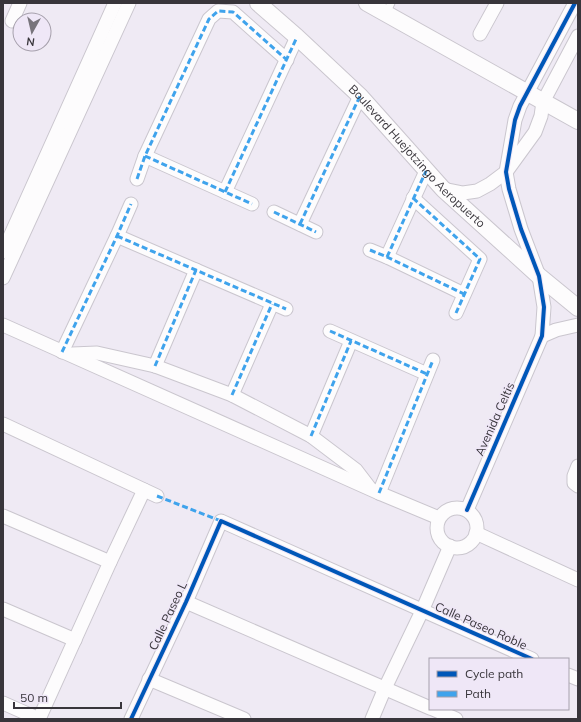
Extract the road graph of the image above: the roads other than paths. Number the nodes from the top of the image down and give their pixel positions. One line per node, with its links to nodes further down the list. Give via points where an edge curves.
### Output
1 (115, 3): 30 (street)
2 (129, 3): 34 (street)
3 (258, 3): 10 (street, Boulevard Huejotzingo Aeropuerto)
4 (367, 3): 7 (street)
5 (496, 3): 8 (street)
6 (575, 3): 12 (street)
7 (388, 8): 12 (street)
8 (480, 34)
9 (578, 36): 14 (street)
10 (297, 37): 11 (street); 13 (street, Boulevard Huejotzingo Aeropuerto)
11 (287, 60): 16 (street, via 233,12 218,11 209,19); 21 (street)
12 (528, 94): 14 (street); 18 (street, via 515,120)
13 (360, 96): 17 (street, Boulevard Huejotzingo Aeropuerto); 26 (street)
14 (543, 102): 15 (street); 18 (street, via 541,116 534,132)
15 (578, 121)
16 (146, 156): 19 (street); 21 (street)
17 (426, 171): 20 (street, Boulevard Huejotzingo Aeropuerto); 22 (street)
18 (506, 172): 20 (street, via 477,191 463,193); 33 (street, Avenida Celtis, via 521,228)
19 (137, 179)
20 (443, 189): 33 (street, Boulevard Huejotzingo Aeropuerto)
21 (225, 192): 24 (street)
22 (413, 198): 31 (street); 35 (street, via 480,259)
23 (131, 204): 28 (street)
24 (252, 204)
25 (274, 212): 26 (street)
26 (300, 224): 27 (street)
27 (316, 232)
28 (117, 236): 32 (street); 45 (street)
29 (370, 250): 31 (street)
30 (3, 252)
31 (387, 257): 35 (street)
32 (196, 270): 36 (street); 47 (street)
33 (539, 276): 37 (street, Boulevard Huejotzingo Aeropuerto); 43 (street, Avenida Celtis, via 544,307)
34 (3, 278)
35 (464, 294): 39 (street)
36 (272, 304): 38 (street); 49 (street)
37 (578, 308)
38 (286, 309)
39 (456, 313)
40 (3, 325): 45 (street)
41 (578, 325): 43 (street)
42 (330, 331): 44 (street)
43 (542, 336): 57 (street, Avenida Celtis)
44 (351, 341): 48 (street); 51 (street)
45 (65, 353): 47 (street, via 97,353); 55 (street)
46 (433, 360): 48 (street)
47 (155, 366): 49 (street)
48 (427, 374): 55 (street)
49 (232, 395): 51 (street)
50 (3, 424): 54 (street)
51 (311, 436): 55 (street, via 356,470)
52 (578, 466): 53 (street, via 574,476 574,483)
53 (578, 486)
54 (144, 490): 56 (street); 63 (street)
55 (375, 491): 59 (street)
56 (157, 496)
57 (466, 510): 59 (street, via 451,509); 61 (street, via 477,524)
58 (3, 516): 63 (street)
59 (439, 518): 62 (street, via 437,532 444,543)
60 (221, 521): 65 (street, Calle Paseo L); 67 (street, Calle Paseo Roble)
61 (476, 533): 62 (street, via 474,539 463,547); 64 (street)
62 (450, 546): 67 (street)
63 (110, 562): 68 (street)
64 (578, 580)
65 (186, 602): 71 (street, Calle Paseo L); 73 (street)
66 (3, 609): 68 (street)
67 (422, 610): 69 (street, Calle Paseo Roble); 73 (street)
68 (75, 640): 77 (street)
69 (530, 658)
70 (569, 676): 72 (street)
71 (150, 679): 78 (street, Calle Paseo L); 79 (street)
72 (578, 680)
73 (385, 688): 75 (street); 80 (street)
74 (3, 703): 77 (street)
75 (429, 707)
76 (436, 710): 81 (street)
77 (39, 719)
78 (131, 719)
79 (244, 719)
80 (372, 719)
81 (456, 719)

